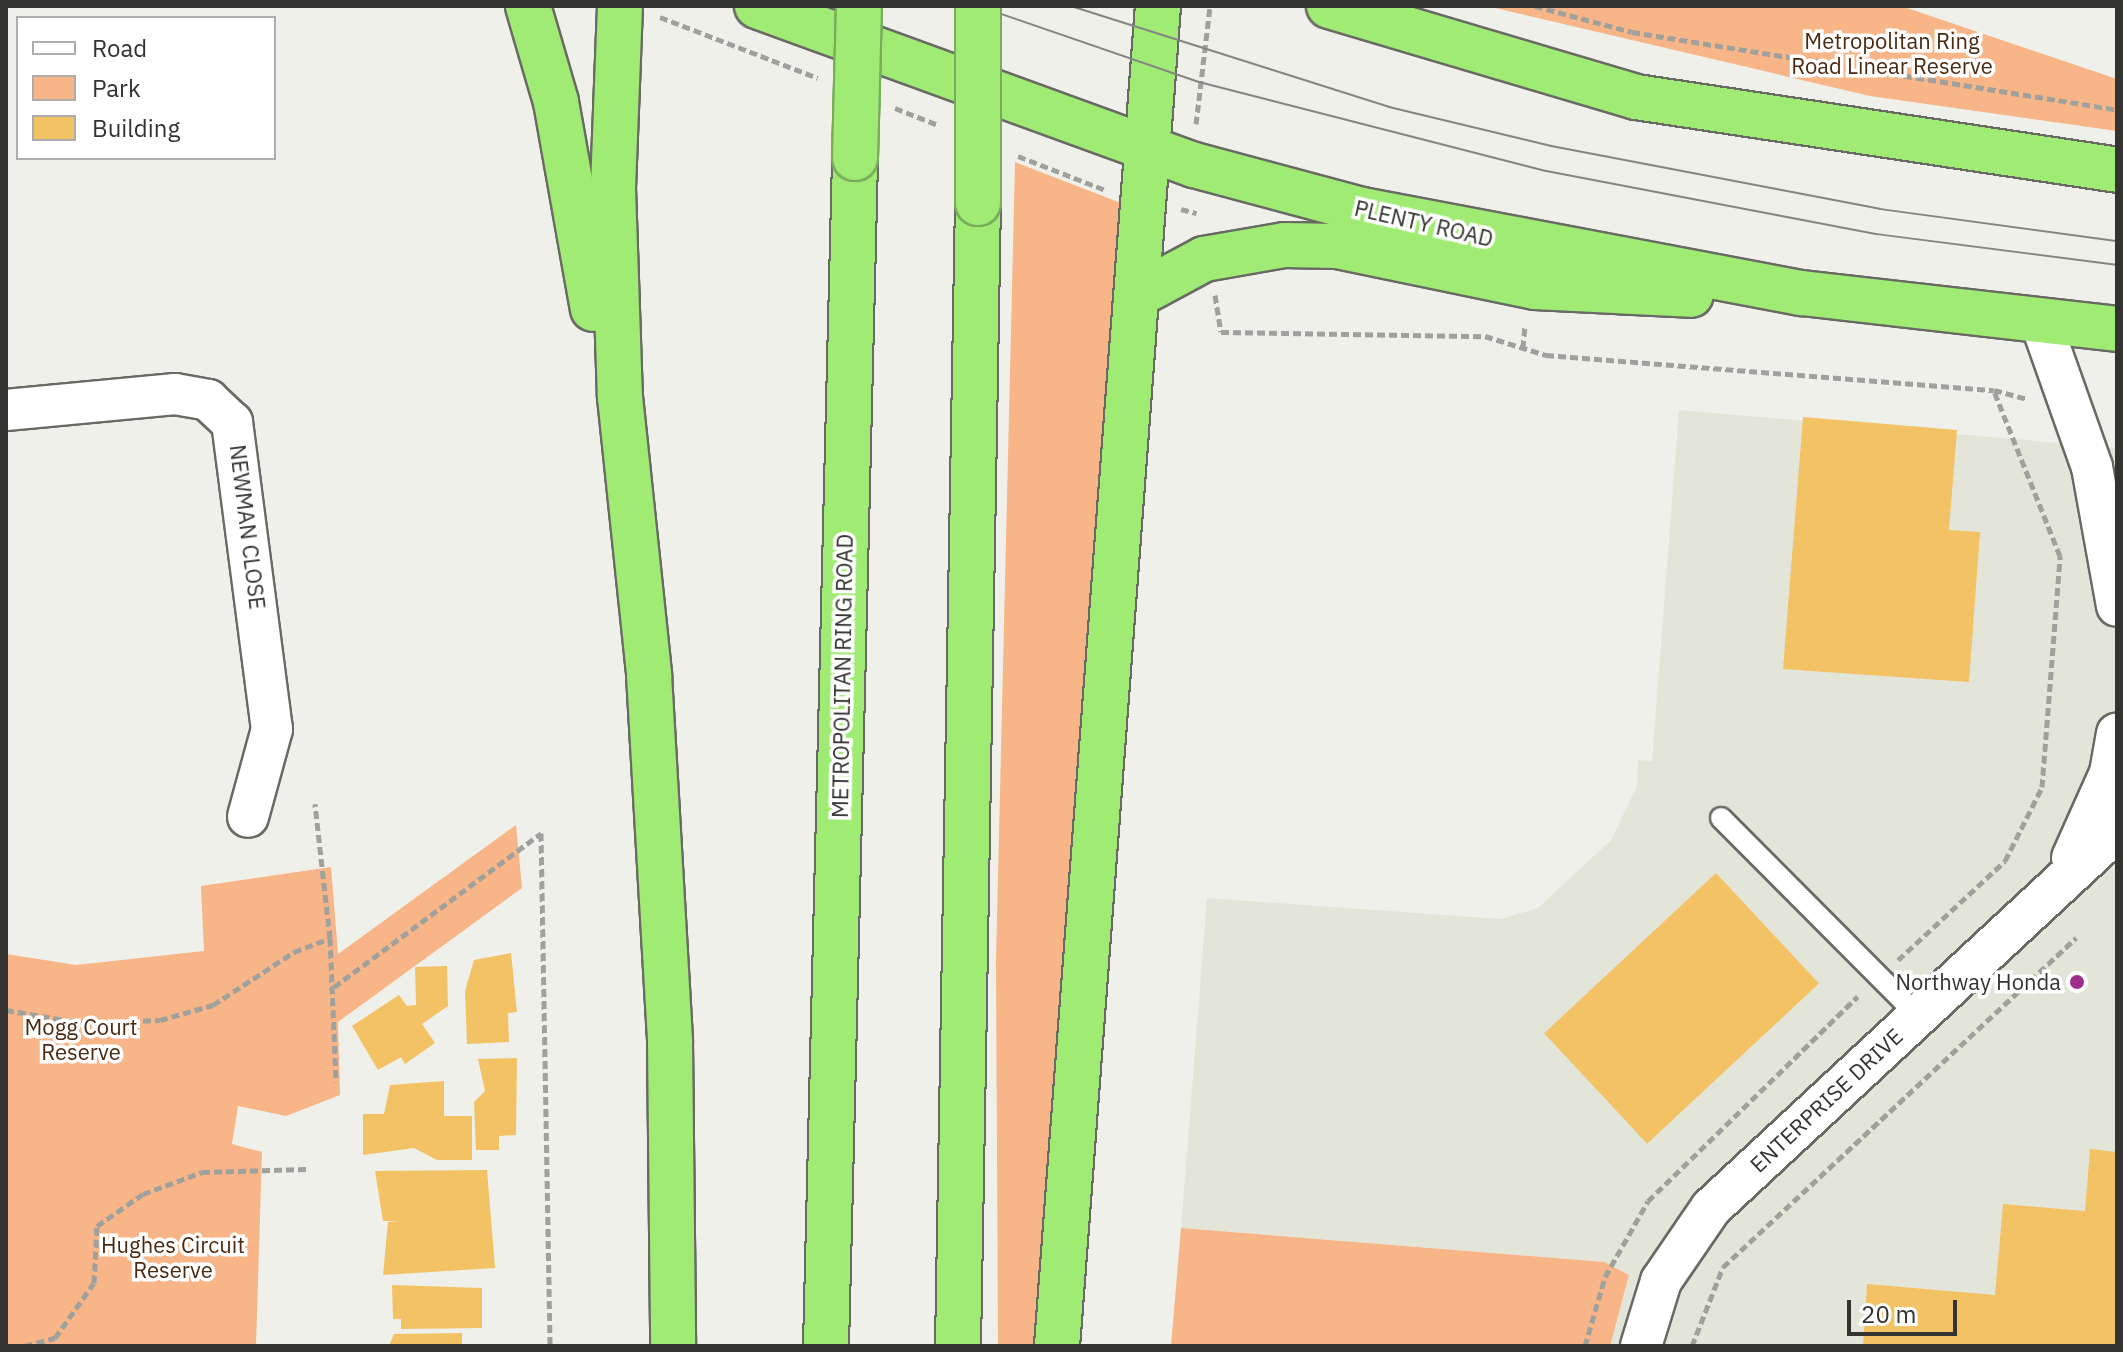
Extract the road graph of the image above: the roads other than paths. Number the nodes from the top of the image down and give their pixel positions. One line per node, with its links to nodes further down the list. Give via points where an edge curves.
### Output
1 (528, 6): 16 (highway, via 576,199)
2 (757, 6): 8 (highway, PLENTY ROAD)
3 (859, 6): 24 (highway, METROPOLITAN RING ROAD, bridge)
4 (978, 6): 25 (highway, bridge)
5 (1158, 6): 8 (highway)
6 (1329, 6): 9 (highway, via 1498,62 1636,97)
7 (637, 10): 16 (highway, via 613,188 620,397)
8 (1146, 147): 10 (highway, PLENTY ROAD, via 1377,213); 11 (highway)
9 (2117, 170)
10 (1802, 293): 11 (highway, via 1634,296 1535,287 1337,246 1284,245); 12 (highway, PLENTY ROAD)
11 (1137, 295): 26 (highway)
12 (2041, 323): 13 (highway, PLENTY ROAD); 15 (street, via 2092,467)
13 (2117, 329)
14 (6, 410): 18 (street, NEWMAN CLOSE, via 175,394 208,400 232,422 272,729)
15 (2117, 606)
16 (649, 675): 23 (highway, via 670,1042)
17 (2117, 734): 21 (street, ENTERPRISE DRIVE, via 2091,827)
18 (248, 817)
19 (1721, 818): 22 (lane)
20 (2117, 831): 21 (street, ENTERPRISE DRIVE)
21 (2056, 886): 22 (street, ENTERPRISE DRIVE)
22 (1917, 1015): 27 (street, ENTERPRISE DRIVE, via 1691,1232 1661,1281)
23 (673, 1346)
24 (826, 1346)
25 (958, 1346)
26 (1057, 1346)
27 (1641, 1346)

